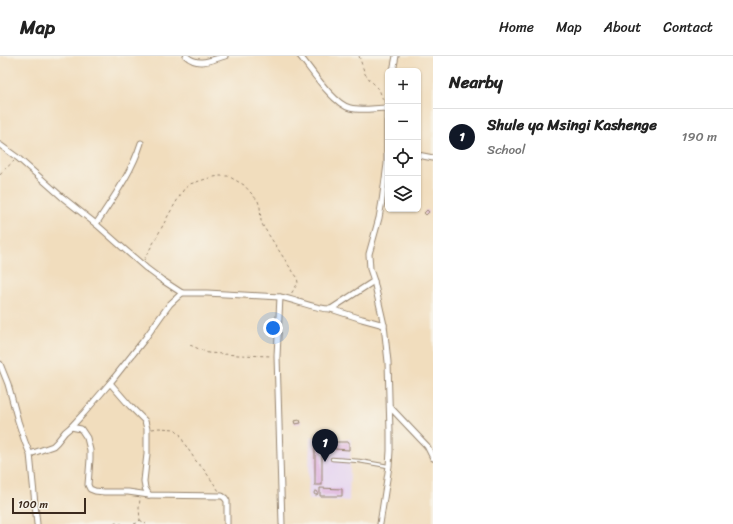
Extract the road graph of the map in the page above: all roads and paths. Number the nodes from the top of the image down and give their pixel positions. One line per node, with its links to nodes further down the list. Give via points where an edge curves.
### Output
1 (186, 56): 2 (street, via 197,62)
2 (225, 56)
3 (300, 56): 8 (street, via 342,104 352,108 370,109)
4 (359, 56): 7 (path, via 365,74 378,88)
5 (396, 56): 6 (street)
6 (394, 68)
7 (387, 104)
8 (385, 106)
9 (141, 143): 16 (street, via 128,174)
10 (0, 145): 12 (street)
11 (421, 156): 13 (street)
12 (18, 158): 14 (path); 16 (street)
13 (433, 158)
14 (0, 175)
15 (385, 176): 18 (street, via 379,218 369,254)
16 (96, 224): 17 (street)
17 (143, 265): 19 (street); 21 (path, via 146,254 184,189 190,184 228,176 244,185 258,201 263,226 297,277 298,282)
18 (374, 281): 22 (street); 23 (street)
19 (182, 293): 20 (street); 27 (street, via 170,304)
20 (280, 297): 21 (street); 25 (street)
21 (288, 298): 22 (street)
22 (331, 309): 23 (street)
23 (384, 325): 28 (street)
24 (190, 344): 25 (path, via 208,353)
25 (277, 356): 45 (street)
26 (0, 364): 31 (street)
27 (110, 383): 29 (street); 30 (street, via 145,421)
28 (390, 407): 32 (street, via 427,446); 34 (street)
29 (71, 427): 31 (street, via 53,446); 35 (street, via 81,429 89,444 90,489)
30 (147, 429): 36 (street, via 144,481); 37 (path, via 175,429)
31 (30, 454): 40 (street)
32 (433, 458)
33 (332, 459): 34 (lane)
34 (389, 466): 46 (street)
35 (141, 494): 36 (street); 38 (path)
36 (149, 495): 37 (street)
37 (222, 496): 44 (street, via 227,501)
38 (140, 520): 42 (path); 43 (path)
39 (114, 523): 41 (path)
40 (37, 524)
41 (122, 524)
42 (134, 524)
43 (146, 524)
44 (227, 524)
45 (282, 524)
46 (380, 524)

